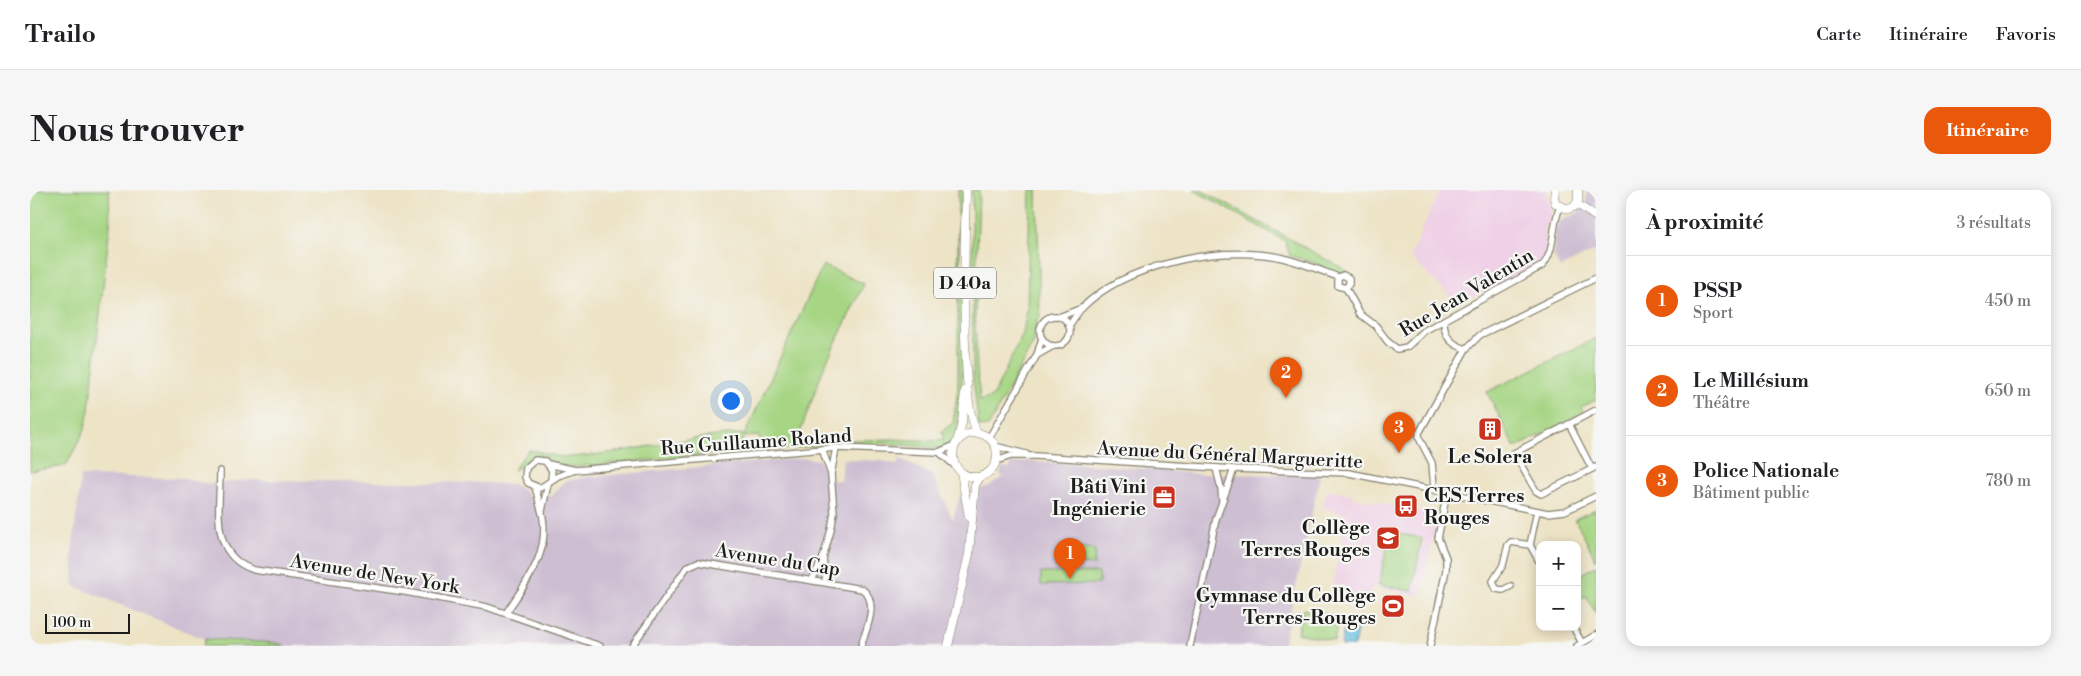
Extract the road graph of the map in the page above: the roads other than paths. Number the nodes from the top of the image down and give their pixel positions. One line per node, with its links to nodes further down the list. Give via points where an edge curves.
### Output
1 (966, 190): 18 (main road, D 40a)
2 (1555, 190): 5 (main road, via 1555,201)
3 (1578, 190): 4 (main road, via 1580,198)
4 (1577, 204): 5 (main road, via 1568,209); 6 (main road)
5 (1560, 207): 12 (street, Rue Jean Valentin, via 1552,229 1550,254 1542,266)
6 (1596, 217)
7 (1338, 277): 9 (street, via 1338,286); 9 (street, via 1349,278); 10 (street, via 1272,256 1214,254 1185,258 1123,281)
8 (1596, 278): 16 (street, via 1480,335)
9 (1346, 288): 12 (street, Rue Jean Valentin, via 1360,314 1376,326 1396,349 1407,347 1424,331)
10 (1082, 308): 11 (street); 13 (street)
11 (1058, 316): 13 (street); 14 (street, via 1045,320 1040,328)
12 (1444, 321): 16 (street, via 1448,339)
13 (1069, 326): 15 (street, via 1066,340)
14 (1042, 338): 15 (street); 17 (street)
15 (1053, 346): 17 (street)
16 (1466, 349): 42 (street, via 1419,433 1432,463)
17 (1037, 355): 22 (street)
18 (966, 377): 21 (main road, D 40a, via 970,415); 23 (main road, D 40a, via 962,423)
19 (1596, 410): 20 (street)
20 (1569, 424): 33 (street); 33 (street, via 1514,453 1536,491 1541,494)
21 (978, 433): 22 (main road); 23 (main road, via 967,434)
22 (989, 438): 24 (main road)
23 (956, 443): 27 (street); 31 (main road, via 952,452)
24 (995, 446): 28 (street, Avenue du Général Margueritte); 29 (main road)
25 (836, 448): 26 (street, Rue Guillaume Roland); 27 (street, Rue Guillaume Roland); 38 (street)
26 (822, 449): 35 (street, Rue Guillaume Roland); 38 (street)
27 (938, 452): 31 (street)
28 (1036, 456): 29 (street, Avenue du Général Margueritte, via 1011,456); 32 (street, Avenue du Général Margueritte)
29 (996, 461): 39 (main road, via 991,471)
30 (548, 464): 35 (street, Rue Guillaume Roland); 40 (street, via 552,470); 41 (street, via 535,460 526,468 526,480)
31 (954, 465): 37 (main road)
32 (1216, 468): 34 (street, Avenue du Général Margueritte); 45 (street)
33 (1594, 468)
34 (1234, 469): 42 (street, Avenue du Général Margueritte, via 1349,473); 45 (street)
35 (576, 470): 40 (street, Rue Guillaume Roland)
36 (220, 471): 55 (street, Avenue de New York, via 221,535 230,556 244,566 433,597)
37 (961, 472): 39 (main road); 48 (main road)
38 (831, 474): 51 (street, via 834,513)
39 (980, 477): 48 (main road, via 976,485)
40 (550, 482): 41 (street); 46 (street)
41 (535, 488): 46 (street)
42 (1434, 488): 43 (street, Avenue du Général Margueritte)
43 (1447, 492): 47 (street, Avenue du Général Margueritte); 64 (street, via 1438,538 1446,558 1446,570)
44 (1596, 496): 47 (street, Avenue du Général Margueritte, via 1565,511)
45 (1222, 502): 63 (street)
46 (542, 511): 55 (street, via 544,539 541,554 535,570)
47 (1537, 511): 49 (street)
48 (971, 527): 62 (main road, via 969,554)
49 (1530, 545): 50 (street); 54 (street, via 1511,542 1508,546 1493,586 1503,590)
50 (1536, 556)
51 (824, 558): 52 (street); 53 (street)
52 (812, 580): 53 (street, Avenue du Cap); 60 (street, Avenue du Cap, via 709,563 692,564)
53 (826, 582): 61 (street, Avenue du Cap, via 862,589 869,595 871,610)
54 (1511, 586)
55 (506, 613): 59 (street, Avenue de New York)
56 (1574, 631): 58 (street)
57 (1596, 635): 58 (street)
58 (1579, 645)
59 (600, 646)
60 (632, 646)
61 (861, 646)
62 (948, 646)
63 (1190, 646)
64 (1430, 646)

